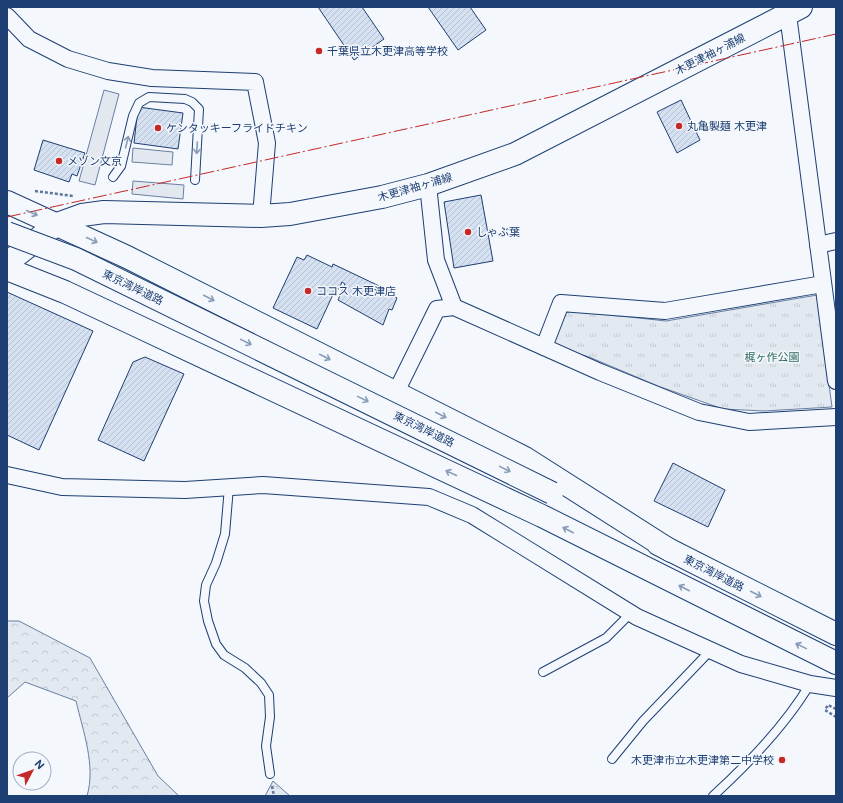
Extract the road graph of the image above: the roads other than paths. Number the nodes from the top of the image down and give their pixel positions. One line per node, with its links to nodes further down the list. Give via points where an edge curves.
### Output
1 (792, 9): 5 (main road, 木更津袖ヶ浦線, via 515,154); 11 (street)
2 (7, 16): 7 (street, via 29,39 68,59 108,71 152,78 255,82 267,143)
3 (113, 178): 4 (lane, one-way to 4, via 121,166 133,116 139,103 149,97 185,99 199,109)
4 (195, 180)
5 (428, 185): 7 (main road, 木更津袖ヶ浦線, via 382,197 290,214); 15 (street, via 436,260)
6 (7, 202): 8 (main road, one-way to 8)
7 (261, 216): 8 (main road, 木更津袖ヶ浦線, via 104,212 82,215)
8 (57, 224): 12 (main road, 木更津袖ヶ浦線); 18 (main road, one-way to 18)
9 (7, 233): 22 (main road, 東京湾岸道路, one-way to 22, bridge, via 76,259)
10 (836, 241): 11 (street)
11 (818, 245): 14 (street)
12 (7, 263)
13 (7, 269): 26 (main road, one-way to 13, via 542,516 65,292)
14 (823, 284): 16 (street, via 665,311 561,303); 17 (street)
15 (454, 307): 16 (street); 18 (street, via 437,310)
16 (544, 347): 19 (street, via 699,412 749,422)
17 (836, 381)
18 (396, 392): 22 (main road, one-way to 22, via 525,458)
19 (836, 417)
20 (7, 475): 21 (street, via 76,488 185,490)
21 (229, 487): 23 (street, via 263,485 429,497 472,515); 31 (lane, via 225,534 206,585 204,601 216,644 224,655 262,683 269,695 270,717 266,746)
22 (671, 551): 24 (main road, 東京湾岸道路, one-way to 24)
23 (631, 613): 25 (street); 27 (lane, via 606,638)
24 (836, 634)
25 (711, 650): 28 (street, via 741,664); 30 (lane, via 643,721)
26 (836, 663)
27 (543, 672)
28 (810, 684): 29 (street); 32 (lane, via 801,699 744,768)
29 (836, 688)
30 (612, 759)
31 (270, 774)
32 (713, 796)

